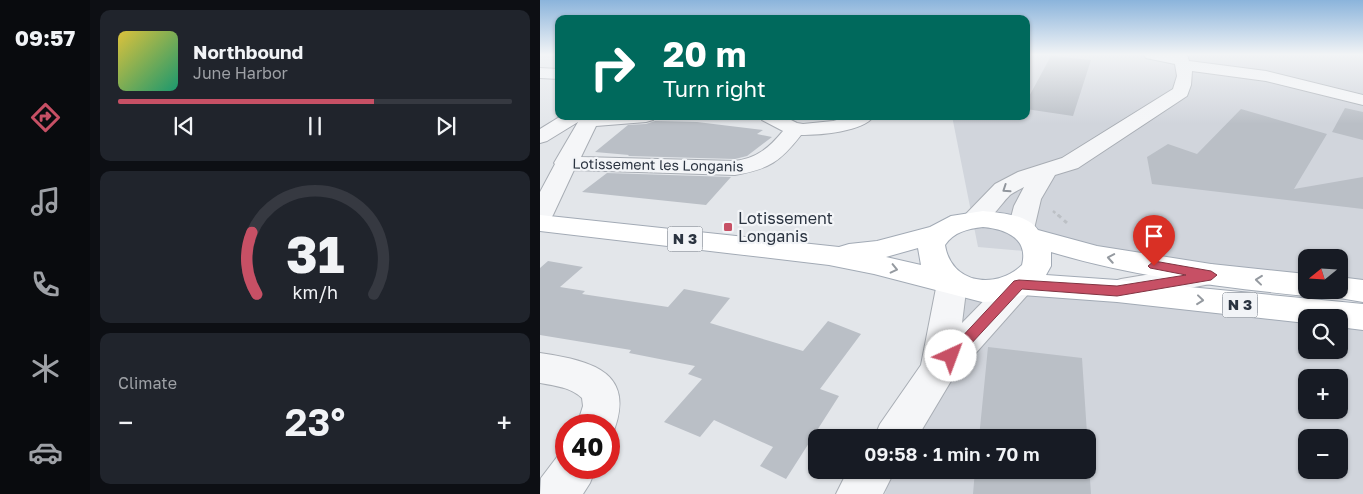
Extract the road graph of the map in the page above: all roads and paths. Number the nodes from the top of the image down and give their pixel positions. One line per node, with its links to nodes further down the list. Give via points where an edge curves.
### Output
1 (1185, 78): 13 (street, via 1182,92 1070,163)
2 (1274, 78): 3 (street)
3 (1363, 100)
4 (555, 120): 9 (street)
5 (576, 120): 11 (street)
6 (581, 120): 12 (street, Lotissement les Longanis)
7 (777, 120): 10 (street)
8 (860, 120): 10 (street)
9 (540, 126)
10 (796, 129): 12 (street, Lotissement les Longanis, via 772,158 749,166)
11 (540, 137)
12 (565, 164): 14 (street, Lotissement les Longanis)
13 (1045, 172): 15 (street, one-way to 15, via 1003,189); 17 (street, via 1023,212)
14 (540, 215)
15 (975, 218): 17 (main road, via 999,220); 18 (main road, via 948,226)
16 (540, 223): 19 (main road, N 3)
17 (1025, 232): 20 (main road, N 3, one-way to 17, via 1097,256); 22 (main road, via 1037,248 1038,262 1032,274)
18 (938, 234): 19 (main road, N 3, via 877,250); 21 (main road, via 931,245 931,258 938,272)
19 (830, 255): 21 (main road, N 3, one-way to 21)
20 (1211, 275): 23 (main road, N 3, one-way to 20); 25 (street)
21 (952, 283): 22 (main road, via 973,290 998,291); 29 (street)
22 (1019, 284): 25 (main road, N 3); 29 (street)
23 (1298, 284)
24 (1348, 289): 26 (main road)
25 (1117, 291): 27 (main road, N 3, one-way to 27)
26 (1363, 291)
27 (1363, 317)
28 (540, 368): 30 (street, via 585,377 597,388 602,404)
29 (938, 370): 31 (street)
30 (600, 414)
31 (900, 429)
32 (567, 479): 34 (street)
33 (868, 479): 35 (street)
34 (557, 494)
35 (858, 494)

